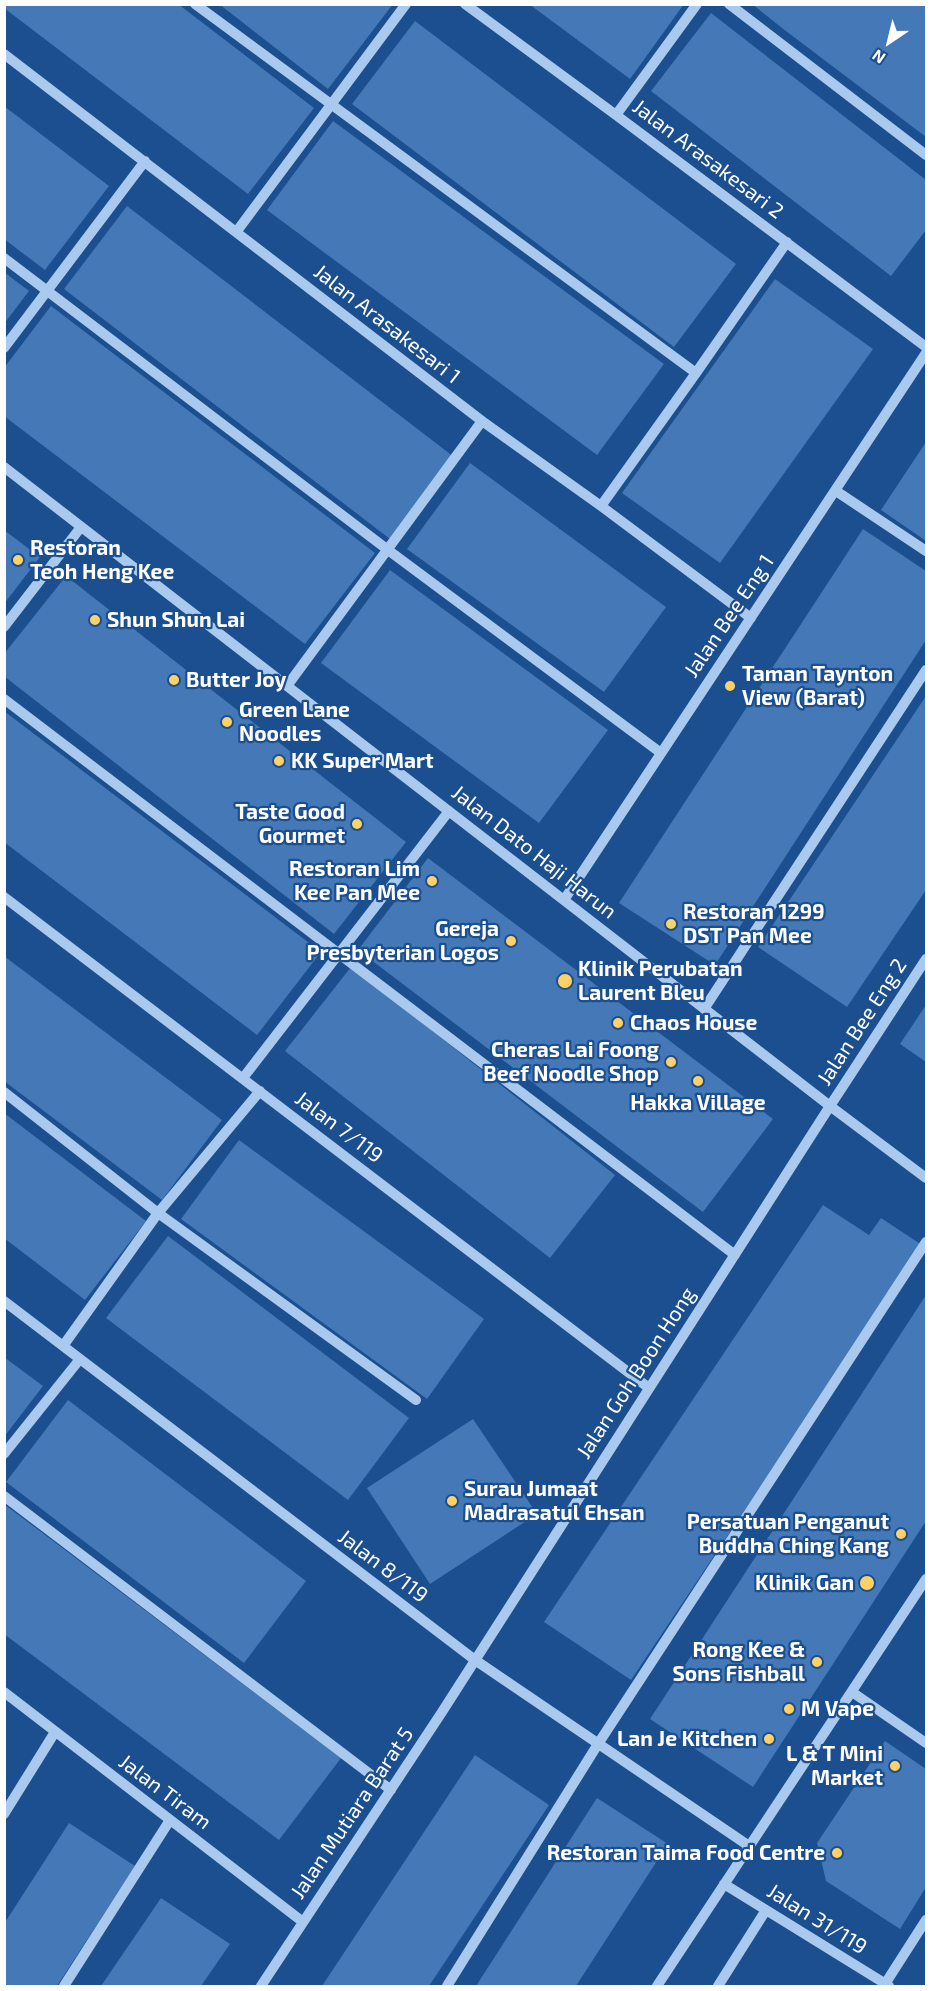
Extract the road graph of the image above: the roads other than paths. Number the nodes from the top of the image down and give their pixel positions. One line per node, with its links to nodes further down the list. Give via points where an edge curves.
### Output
1 (195, 4): 7 (street)
2 (406, 4): 7 (street)
3 (465, 4): 8 (street, Jalan Arasakesari 2)
4 (697, 4): 8 (street)
5 (729, 4): 9 (street)
6 (4, 54): 10 (street, Jalan Arasakesari 1)
7 (332, 105): 11 (street); 18 (street)
8 (616, 115): 12 (street, Jalan Arasakesari 2)
9 (927, 155)
10 (145, 161): 11 (street, Jalan Arasakesari 1); 14 (street)
11 (237, 231): 19 (street, Jalan Arasakesari 1)
12 (787, 242): 15 (street, Jalan Arasakesari 2); 18 (street)
13 (4, 258): 14 (street)
14 (48, 291): 16 (street); 24 (street)
15 (927, 347)
16 (4, 348)
17 (927, 353): 21 (street, Jalan Bee Eng 1)
18 (696, 374): 22 (street)
19 (482, 421): 22 (street, Jalan Arasakesari 1); 24 (street)
20 (4, 467): 23 (street, Jalan Dato Haji Harun)
21 (836, 491): 25 (street); 26 (street, Jalan Bee Eng 1)
22 (601, 506): 26 (street, Jalan Arasakesari 1)
23 (81, 526): 27 (street); 29 (street, Jalan Dato Haji Harun)
24 (388, 550): 29 (street); 31 (street)
25 (927, 551)
26 (751, 618): 31 (street, Jalan Bee Eng 1)
27 (4, 627)
28 (927, 670): 37 (street)
29 (287, 686): 32 (street, Jalan Dato Haji Harun)
30 (4, 699): 35 (street)
31 (661, 753): 34 (street, Jalan Bee Eng 1)
32 (449, 811): 34 (street, Jalan Dato Haji Harun); 35 (street)
33 (4, 897): 38 (street, Jalan 7/119)
34 (564, 900): 37 (street, Jalan Dato Haji Harun)
35 (339, 954): 38 (street); 45 (street)
36 (927, 959): 41 (street, Jalan Bee Eng 2)
37 (704, 1009): 41 (street, Jalan Dato Haji Harun)
38 (243, 1078): 39 (street, Jalan 7/119)
39 (260, 1091): 43 (street); 49 (street, Jalan 7/119)
40 (4, 1092): 43 (street)
41 (830, 1106): 42 (street, Jalan Dato Haji Harun); 45 (street, Jalan Goh Boon Hong)
42 (927, 1178)
43 (158, 1213): 47 (street); 50 (street)
44 (927, 1242): 59 (street)
45 (735, 1255): 49 (street, Jalan Goh Boon Hong)
46 (4, 1301): 47 (street, Jalan 8/119)
47 (63, 1346): 48 (street, Jalan 8/119)
48 (80, 1359): 51 (street); 54 (street, Jalan 8/119)
49 (649, 1388): 54 (street, Jalan Goh Boon Hong)
50 (416, 1400)
51 (4, 1454)
52 (4, 1496): 60 (street)
53 (927, 1579): 56 (street)
54 (475, 1660): 59 (street, Jalan 8/119); 60 (street, Jalan Mutiara Barat 5)
55 (4, 1692): 57 (street, Jalan Tiram)
56 (852, 1692): 58 (street); 63 (street)
57 (55, 1732): 61 (street); 62 (street, Jalan Tiram)
58 (927, 1743)
59 (598, 1744): 63 (street, Jalan 8/119); 71 (street)
60 (391, 1790): 67 (street, Jalan Mutiara Barat 5)
61 (4, 1814)
62 (170, 1820): 67 (street, Jalan Tiram); 69 (street)
63 (749, 1846): 64 (street)
64 (724, 1884): 65 (street, Jalan 31/119); 72 (street)
65 (766, 1910): 68 (street, Jalan 31/119); 73 (street)
66 (927, 1920): 68 (street)
67 (303, 1922): 70 (street, Jalan Mutiara Barat 5)
68 (887, 1985)
69 (64, 1986)
70 (261, 1986)
71 (447, 1986)
72 (657, 1986)
73 (718, 1986)

